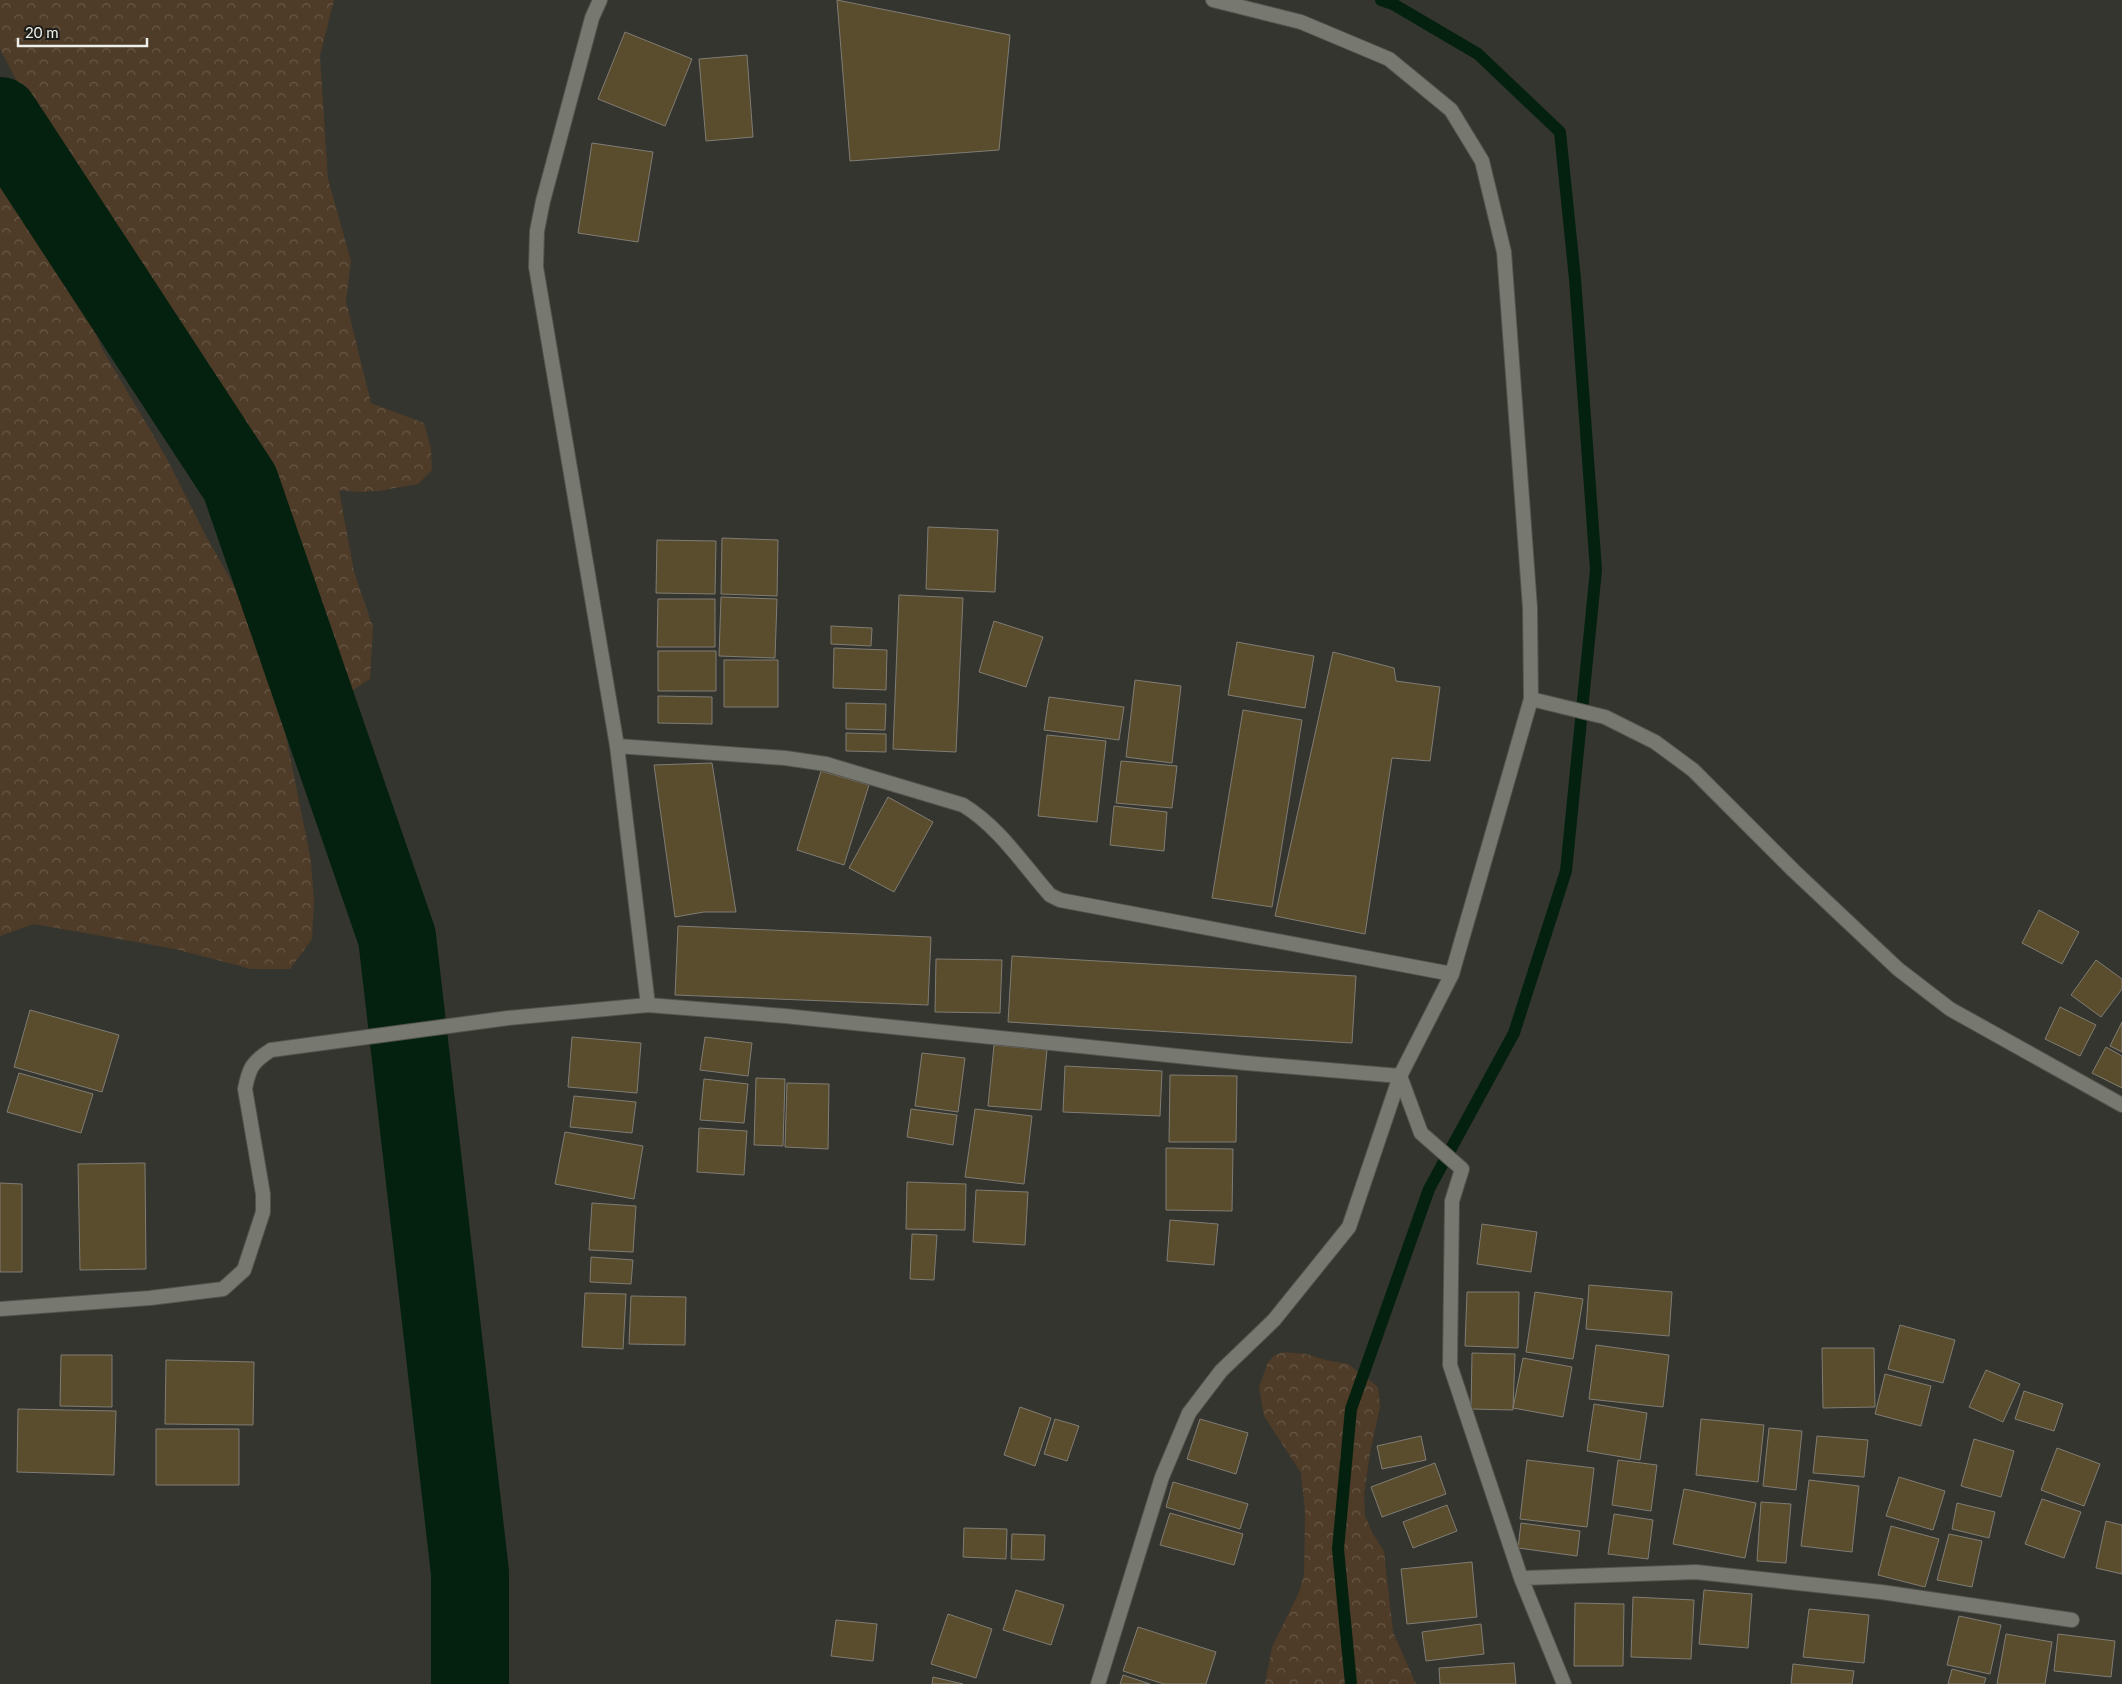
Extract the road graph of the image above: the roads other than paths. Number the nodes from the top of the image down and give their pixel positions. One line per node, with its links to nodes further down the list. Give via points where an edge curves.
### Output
1 (600, 0): 4 (street, via 592,18 543,201 537,231 536,266)
2 (1213, 0): 3 (street, via 1301,22 1389,58 1451,110 1482,161 1504,252 1530,608)
3 (1531, 699): 5 (street); 8 (street, via 1605,717 1655,742 1693,770 1898,968 1950,1009)
4 (616, 746): 5 (street, via 826,764 962,805 980,815 1050,895 1060,900); 6 (street)
5 (1452, 974): 7 (street)
6 (648, 1005): 7 (street); 9 (street, via 508,1018 271,1050 256,1060 248,1072 245,1089 263,1194 263,1212 244,1270 223,1289 150,1298)
7 (1400, 1076): 10 (street, via 1421,1133 1462,1169 1452,1201 1450,1365); 12 (street, via 1349,1227 1274,1320 1221,1371 1189,1413 1162,1477)
8 (2122, 1105)
9 (0, 1308)
10 (1521, 1578): 11 (street, via 1696,1572 1882,1592); 13 (street)
11 (2072, 1620)
12 (1098, 1684)
13 (1564, 1684)

